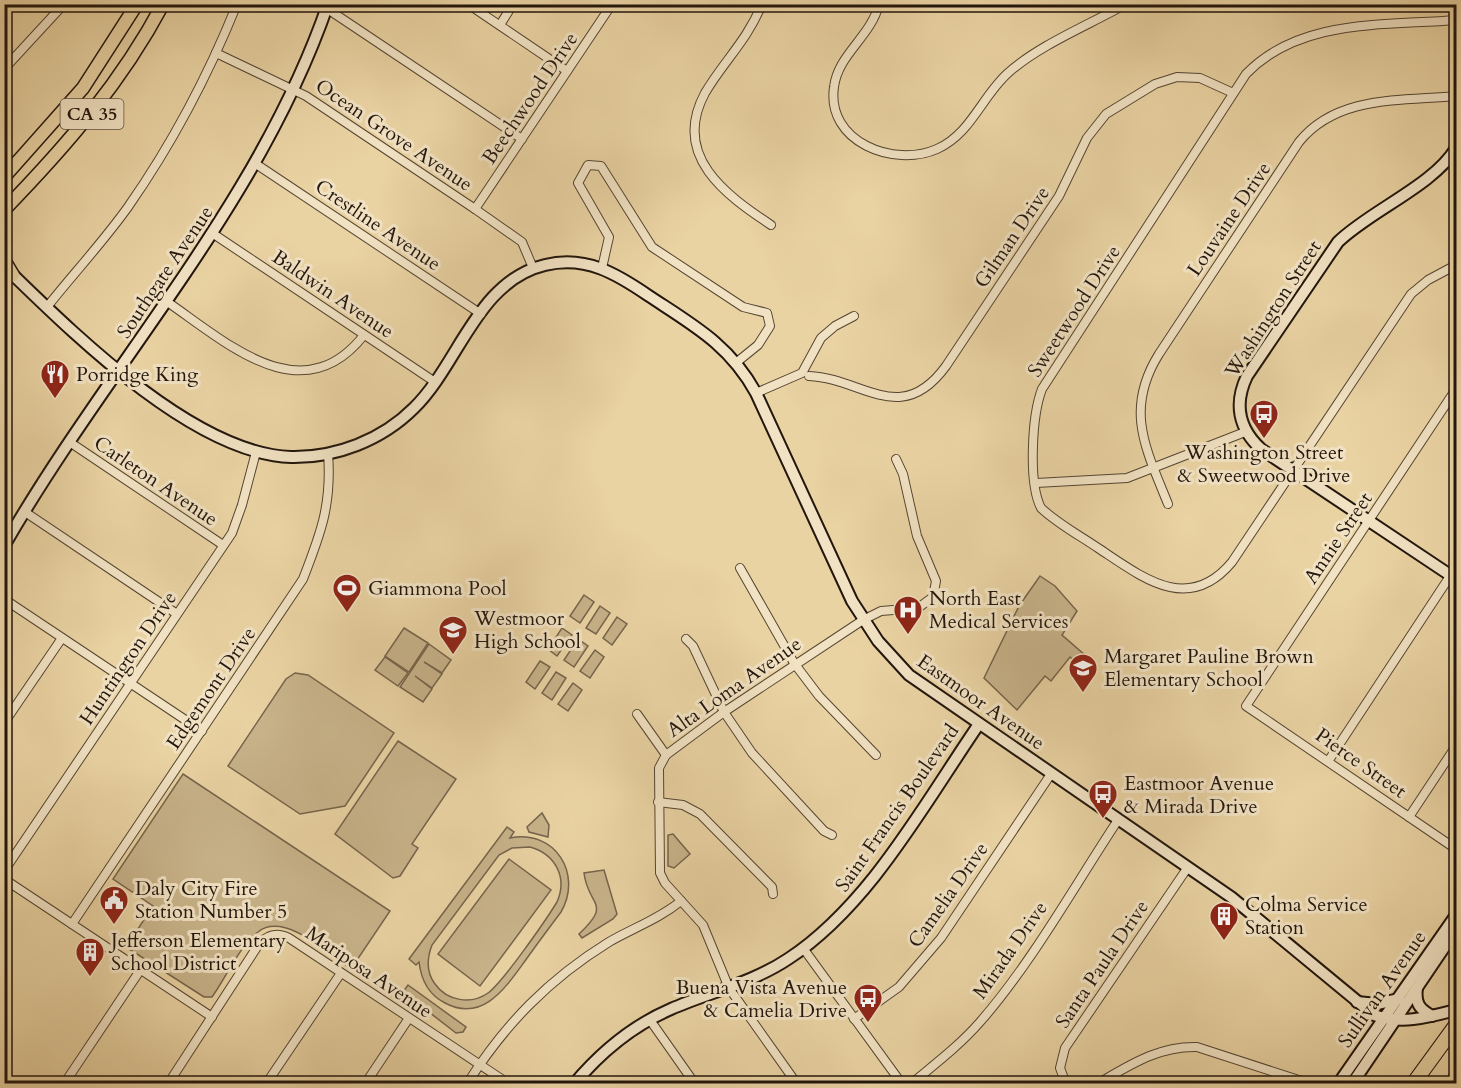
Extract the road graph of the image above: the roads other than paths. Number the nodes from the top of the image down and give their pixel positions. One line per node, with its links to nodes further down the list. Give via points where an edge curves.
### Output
1 (64, 4): 15 (street)
2 (137, 4): 23 (main road, CA 35, via 83,88)
3 (163, 4): 24 (main road, CA 35, via 108,94)
4 (237, 4): 14 (street)
5 (468, 4): 13 (street)
6 (513, 4): 13 (street)
7 (612, 4): 16 (street, Beechwood Drive)
8 (762, 4): 28 (street, via 740,45 705,95 698,115 697,138 702,160 714,182)
9 (879, 4): 10 (street, via 870,29 839,68 833,99 839,119 854,138 876,151 900,155 926,153 949,142 1019,64)
10 (1126, 4)
11 (327, 6): 17 (street, Southgate Avenue); 20 (street)
12 (1456, 20): 18 (street, Sweetwood Drive, via 1330,30 1304,36 1265,57)
13 (500, 26): 16 (street)
14 (216, 53): 17 (street, Ocean Grove Avenue); 36 (street, via 188,110 142,186)
15 (4, 69)
16 (567, 71): 20 (street, Beechwood Drive)
17 (295, 89): 22 (street, Southgate Avenue); 25 (street, Ocean Grove Avenue)
18 (1233, 93): 42 (street, Gilman Drive, via 1200,78 1177,77 1155,84 1106,114 1087,138 1059,196 946,366 921,390 900,397 880,397 832,378); 53 (street, Sweetwood Drive, via 1047,380 1034,420)
19 (1456, 96): 51 (street, Louvaine Drive, via 1352,106 1328,116 1307,132 1148,373 1140,396 1139,420)
20 (522, 139): 25 (street, Beechwood Drive)
21 (1456, 148): 46 (street, Washington Street, via 1439,169 1356,226 1329,254 1244,384 1239,407)
22 (256, 164): 29 (street, Southgate Avenue); 37 (street, Crestline Avenue)
23 (7, 173)
24 (23, 190): 26 (main road, CA 35); 27 (main road)
25 (475, 209): 32 (street, Ocean Grove Avenue, via 522,242)
26 (4, 210)
27 (4, 219)
28 (771, 225)
29 (212, 233): 35 (street, Southgate Avenue); 39 (street, Baldwin Avenue)
30 (4, 260): 34 (main road)
31 (1456, 265): 52 (street, Sweetwood Drive, via 1412,294)
32 (533, 268): 33 (street, Eastmoor Avenue, via 566,262); 37 (street, via 503,286)
33 (602, 268): 40 (street, Eastmoor Avenue, via 704,332); 40 (street, via 609,237 578,183 588,165 601,166 652,247 742,307 767,313 770,326 758,345)
34 (9, 271): 36 (street)
35 (166, 301): 39 (street, via 252,359 282,370 326,365 349,352); 41 (street, Southgate Avenue)
36 (47, 307): 41 (street)
37 (481, 314): 43 (street)
38 (854, 316): 42 (street, via 821,338)
39 (364, 334): 43 (street, Baldwin Avenue)
40 (737, 362): 45 (street, Eastmoor Avenue)
41 (119, 372): 47 (street, Southgate Avenue); 48 (street, via 215,436)
42 (805, 374): 45 (street)
43 (435, 382): 49 (street, via 415,407 389,429)
44 (1456, 389): 56 (street, Annie Street)
45 (756, 393): 63 (street, Eastmoor Avenue)
46 (1245, 432): 51 (street); 52 (street, via 1261,449)
47 (71, 443): 55 (street, Southgate Avenue); 57 (street, Carleton Avenue)
48 (256, 452): 49 (street, via 291,457); 57 (street, Huntington Drive, via 238,519)
49 (328, 453): 73 (street, Edgemont Drive, via 330,481 325,522 303,579)
50 (896, 459): 63 (street, Alta Loma Avenue, via 917,536 937,586 924,605 881,611)
51 (1154, 469): 53 (street, via 1121,478); 54 (street, Louvaine Drive)
52 (1294, 471): 53 (street, Sweetwood Drive, via 1227,569 1211,581 1185,589 1164,587 1145,578 1047,514 1038,502); 56 (street)
53 (1036, 483)
54 (1168, 504)
55 (25, 512): 58 (street, Southgate Avenue); 62 (street)
56 (1369, 521): 60 (street); 68 (street, Annie Street)
57 (223, 545): 62 (street, Huntington Drive)
58 (4, 546)
59 (740, 568): 66 (street)
60 (1455, 574): 77 (street)
61 (4, 599): 64 (street)
62 (177, 614): 67 (street, Huntington Drive)
63 (863, 620): 66 (street, Alta Loma Avenue); 72 (street, Eastmoor Avenue, via 909,675)
64 (62, 638): 67 (street); 71 (street)
65 (686, 639): 69 (street)
66 (794, 663): 69 (street, Alta Loma Avenue); 76 (street, via 819,696)
67 (130, 683): 73 (street); 85 (street, Huntington Drive)
68 (1246, 706): 77 (street, Pierce Street)
69 (724, 712): 75 (street, Alta Loma Avenue); 82 (street, via 752,753)
70 (637, 714): 75 (street)
71 (4, 723)
72 (979, 723): 78 (street, Eastmoor Avenue); 92 (street, Saint Francis Boulevard, via 861,894)
73 (202, 731): 90 (street, Edgemont Drive)
74 (1456, 746): 80 (street)
75 (666, 755): 79 (street, Alta Loma Avenue, via 659,768)
76 (876, 755)
77 (1329, 760): 80 (street, Pierce Street)
78 (1051, 774): 81 (street, Eastmoor Avenue); 104 (street, Camelia Drive, via 941,938 899,987)
79 (658, 802): 87 (street, via 683,805 700,814 772,887); 88 (street, Alta Loma Avenue, via 660,873)
80 (1409, 817): 83 (street, Pierce Street)
81 (1118, 820): 84 (street, Eastmoor Avenue); 119 (street, Mirada Drive, via 980,1023)
82 (832, 835)
83 (1456, 849)
84 (1188, 867): 98 (street, Eastmoor Avenue, via 1260,920); 120 (street, Santa Paula Drive, via 1065,1048 1060,1068)
85 (4, 871)
86 (4, 879): 90 (street)
87 (773, 894)
88 (681, 901): 95 (street, Alta Loma Avenue, via 710,937); 108 (street, via 568,969 520,1012)
89 (1456, 915): 97 (street, Sullivan Avenue)
90 (72, 924): 93 (street)
91 (1456, 930): 96 (street, Sullivan Avenue)
92 (803, 948): 95 (street, Saint Francis Boulevard, via 767,972); 104 (street)
93 (141, 969): 101 (street); 109 (street)
94 (340, 973): 101 (street, Mariposa Avenue, via 289,938 272,934 259,944); 102 (street, Mariposa Avenue); 111 (street)
95 (729, 988): 105 (street, Saint Francis Boulevard); 117 (street, Alta Loma Avenue)
96 (1417, 988): 100 (street, via 1417,1002); 106 (street, Sullivan Avenue)
97 (1399, 999): 98 (street, via 1377,1004); 103 (street, Sullivan Avenue)
98 (1356, 1002): 103 (street, Eastmoor Avenue)
99 (1456, 1010): 100 (street, Eastmoor Avenue)
100 (1424, 1015): 106 (street, Eastmoor Avenue)
101 (212, 1017): 110 (street, Mariposa Avenue)
102 (409, 1018): 108 (street, Mariposa Avenue); 112 (street)
103 (1383, 1018): 106 (street, Eastmoor Avenue); 123 (street, Sullivan Avenue)
104 (854, 1019): 118 (street)
105 (650, 1020): 115 (street, Saint Francis Boulevard, via 596,1060); 116 (street)
106 (1395, 1020): 124 (street, Sullivan Avenue)
107 (1456, 1025): 125 (highway)
108 (479, 1064): 113 (street); 114 (street, Mariposa Avenue)
109 (64, 1083)
110 (168, 1083)
111 (266, 1083)
112 (365, 1083)
113 (467, 1083)
114 (509, 1083)
115 (574, 1083)
116 (695, 1083)
117 (797, 1083)
118 (902, 1083)
119 (911, 1083)
120 (1066, 1083)
121 (1097, 1083): 122 (street, via 1157,1051 1197,1047)
122 (1311, 1083)
123 (1338, 1083)
124 (1352, 1083)
125 (1413, 1083)

